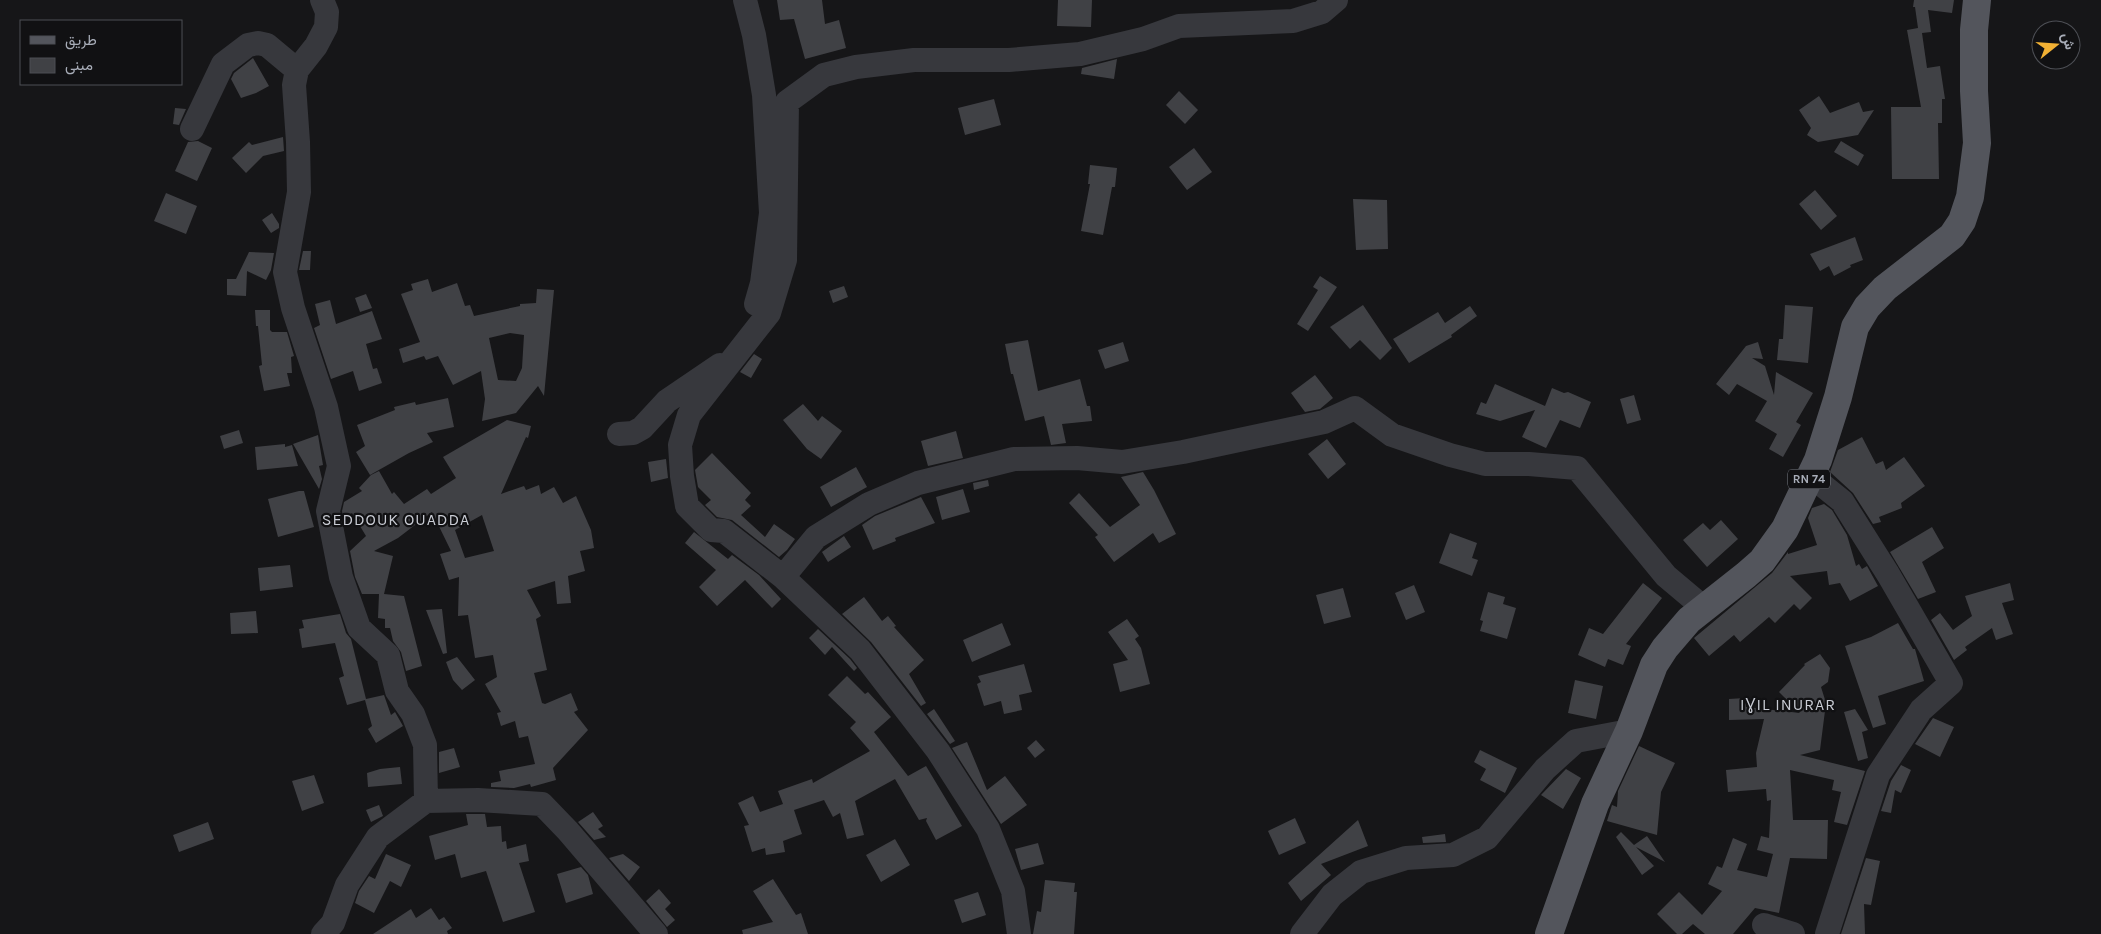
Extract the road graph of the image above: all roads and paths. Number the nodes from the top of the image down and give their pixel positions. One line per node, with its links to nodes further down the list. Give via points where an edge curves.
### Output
1 (322, 0): 5 (street, via 327,12 326,27)
2 (745, 0): 7 (street, via 764,95 772,213 762,283 752,319 722,363 668,401 642,428)
3 (1336, 0): 9 (street, via 1322,12 1293,21 1180,26 1143,39 1080,54 1010,60 914,60 856,67 824,75 786,102 785,260 769,313 689,415 680,445 687,506 711,530 724,531)
4 (1977, 0): 8 (main road, RN 74, via 1974,39 1977,143 1970,197 1962,221 1952,236 1885,288 1855,327 1838,397)
5 (297, 70): 6 (street, via 267,45 258,42 248,45 223,64); 12 (street, via 294,85 299,192 284,272 326,407 339,466 328,511 341,577 359,628 388,655 397,691 413,714 425,745)
6 (192, 129)
7 (619, 434)
8 (1811, 476): 10 (main road, RN 74, via 1785,529 1762,561); 14 (street, via 1842,501 1951,683 1921,710 1878,775)
9 (783, 577): 10 (street, via 816,537 869,504 918,483 1014,459 1077,458 1122,462 1183,452 1324,422 1355,408 1392,435 1484,464 1577,468 1666,576); 17 (street, via 860,650 938,751 988,829 1013,891)
10 (1704, 608): 11 (main road, RN 74, via 1676,634 1660,657 1648,679)
11 (1629, 731): 18 (street, via 1576,741 1545,769 1487,838 1453,855 1406,858 1360,872 1332,895); 19 (main road, RN 74, via 1595,804)
12 (426, 801): 15 (street, via 378,837 347,884 333,923); 16 (street, via 542,804)
13 (1764, 925): 20 (street)
14 (1824, 933)
15 (323, 934)
16 (656, 934)
17 (1019, 934)
18 (1302, 934)
19 (1549, 934)
20 (1792, 934)

